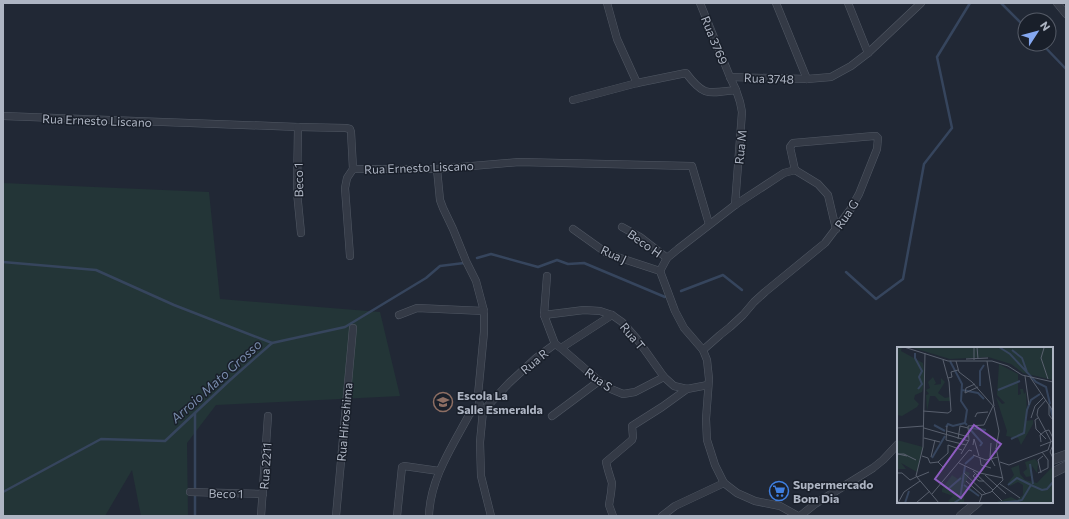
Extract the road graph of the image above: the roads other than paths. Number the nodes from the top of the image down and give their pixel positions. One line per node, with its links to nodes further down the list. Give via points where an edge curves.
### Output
1 (607, 3): 11 (street, via 617,39)
2 (700, 3): 9 (street, Rua 3769)
3 (776, 3): 10 (street)
4 (848, 3): 8 (street)
5 (1057, 3): 7 (street)
6 (919, 4): 8 (street, Rua 3748)
7 (1066, 14)
8 (868, 53): 10 (street, Rua 3748, via 851,66 831,76)
9 (730, 77): 10 (street, Rua 3748); 12 (street, Rua 3748)
10 (807, 79)
11 (637, 83): 12 (street, Rua 3748, via 686,73 707,93); 13 (street, Rua 3748)
12 (736, 90): 19 (street, Rua M, via 742,112)
13 (573, 100)
14 (3, 116): 15 (street, Rua Ernesto Liscano)
15 (298, 127): 16 (street, Rua Ernesto Liscano, via 350,129); 24 (street, Beco 1, via 297,192)
16 (353, 169): 17 (street, Rua Ernesto Liscano); 25 (street, via 347,178 345,188)
17 (437, 169): 20 (street, Rua Ernesto Liscano, via 519,162 692,166); 29 (street, via 440,200 476,281)
18 (795, 170): 19 (street, via 784,173); 23 (street, via 818,184 828,195); 23 (street, Rua G, via 790,146 793,143 876,136 878,138 877,149 860,194)
19 (735, 205): 20 (street)
20 (710, 224): 26 (street)
21 (622, 227): 26 (street, Beco H)
22 (572, 229): 27 (street, Rua J, via 608,254)
23 (836, 229): 35 (street, Rua G, via 825,243 765,292)
24 (301, 233)
25 (350, 256)
26 (667, 258): 27 (street)
27 (660, 271): 35 (street, via 684,328)
28 (547, 276): 32 (street, Rua S)
29 (484, 311): 31 (street, via 417,308); 40 (street, via 478,395)
30 (612, 314): 32 (street, Rua T, via 584,310); 34 (street, Rua R); 36 (street, Rua T, via 637,339)
31 (399, 315)
32 (544, 315): 34 (street, Rua S)
33 (353, 328): 56 (street, Rua Hiroshima)
34 (558, 346): 37 (street, Rua S); 40 (street, Rua R, via 536,358)
35 (703, 350): 38 (street, via 707,360)
36 (664, 378): 37 (street, Rua S, via 635,392 623,394); 39 (street, Rua T, via 674,386)
37 (599, 381): 42 (street)
38 (708, 385): 39 (street); 49 (street, via 707,440)
39 (686, 389): 60 (street, via 632,426 632,440 606,462 612,483 609,505)
40 (482, 409): 47 (street, Rua R, via 474,410 469,415); 59 (street, via 481,476)
41 (268, 416): 51 (street, Rua 2211)
42 (552, 416)
43 (897, 445): 62 (street, via 874,468)
44 (1066, 454): 45 (street)
45 (1053, 460)
46 (1066, 466): 48 (street)
47 (439, 471): 57 (street, via 402,467); 58 (street, Rua R, via 432,492)
48 (1053, 471)
49 (724, 483): 61 (street, via 675,506); 62 (street, via 737,493 755,501 780,506)
50 (190, 492): 51 (street, Beco 1)
51 (263, 494): 55 (street, Rua 2211)
52 (977, 503): 54 (street)
53 (981, 503): 54 (street)
54 (965, 513)
55 (260, 516)
56 (336, 516)
57 (397, 516)
58 (430, 516)
59 (491, 516)
60 (613, 516)
61 (662, 516)
62 (799, 516)

